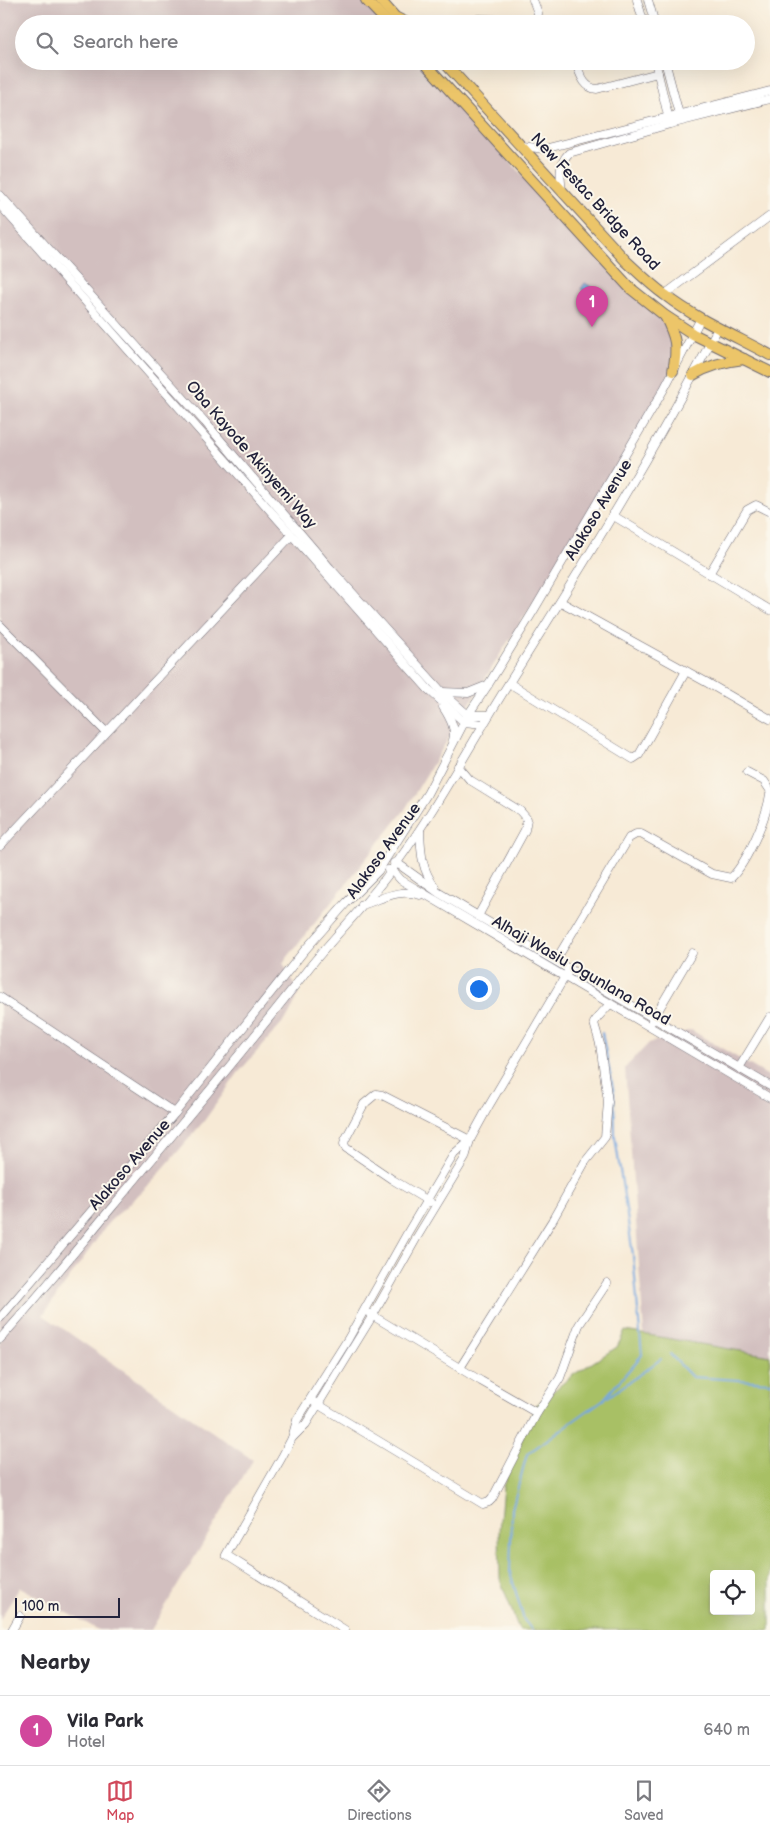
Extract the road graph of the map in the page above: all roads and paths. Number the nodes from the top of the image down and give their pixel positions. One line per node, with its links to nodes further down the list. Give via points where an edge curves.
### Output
1 (366, 0): 8 (main road)
2 (373, 0): 9 (main road)
3 (380, 0): 10 (main road)
4 (386, 0): 11 (main road)
5 (533, 0): 12 (street)
6 (637, 0): 13 (street)
7 (648, 0): 14 (street)
8 (380, 15)
9 (387, 15)
10 (394, 15)
11 (400, 15)
12 (538, 15)
13 (641, 15)
14 (652, 15)
15 (431, 70): 31 (main road, via 609,266)
16 (451, 70): 25 (main road, New Festac Bridge Road)
17 (579, 70): 20 (street, via 590,89)
18 (657, 70): 20 (street)
19 (667, 70): 23 (street)
20 (658, 73): 24 (street)
21 (770, 91): 23 (street)
22 (770, 99): 23 (street)
23 (680, 119): 24 (street)
24 (670, 121): 25 (street, via 544,149); 26 (street, via 569,153 560,169)
25 (523, 146): 26 (main road, New Festac Bridge Road)
26 (562, 192): 30 (main road, New Festac Bridge Road, via 626,262)
27 (0, 195): 51 (street, Oba Kayode Akinyemi Way, via 205,422)
28 (0, 206): 43 (street, Oba Kayode Akinyemi Way)
29 (770, 216): 30 (street)
30 (664, 295): 32 (main road, New Festac Bridge Road)
31 (664, 315): 34 (main road); 38 (main road, via 674,333 677,352)
32 (701, 318): 33 (main road, New Festac Bridge Road); 34 (street, Alakoso Avenue)
33 (718, 328): 35 (street, Alakoso Avenue); 36 (main road, New Festac Bridge Road)
34 (693, 334): 35 (main road); 38 (street, Alakoso Avenue)
35 (710, 343): 37 (main road); 40 (street, Alakoso Avenue)
36 (770, 355)
37 (744, 359): 39 (main road); 40 (main road, via 724,361)
38 (673, 371): 50 (street, Alakoso Avenue)
39 (770, 372)
40 (693, 375): 42 (street, Alakoso Avenue)
41 (770, 512): 44 (street, via 756,505 747,510)
42 (612, 515): 44 (street); 45 (street, Alakoso Avenue)
43 (291, 536): 51 (street, Oba Kayode Akinyemi Way); 56 (street)
44 (709, 574): 46 (street)
45 (561, 602): 48 (street); 49 (street, Alakoso Avenue)
46 (770, 610)
47 (0, 625): 56 (street)
48 (686, 671): 49 (street, via 639,755 633,759); 54 (street)
49 (509, 683): 52 (street, Alakoso Avenue)
50 (488, 685): 51 (street, via 468,692); 53 (street, Alakoso Avenue)
51 (438, 694): 53 (street, Oba Kayode Akinyemi Way); 57 (street, via 454,736)
52 (489, 716): 53 (street); 55 (street, Alakoso Avenue)
53 (466, 718): 55 (street); 57 (street, Alakoso Avenue)
54 (770, 719)
55 (484, 724): 58 (street, Alakoso Avenue)
56 (106, 732): 63 (street)
57 (444, 763): 64 (street, Alakoso Avenue)
58 (458, 766): 62 (street, Alakoso Avenue); 70 (street, via 470,780 520,811 526,819 525,830)
59 (747, 772): 60 (street, via 764,781)
60 (770, 790)
61 (770, 794): 72 (street, via 761,826 731,878 712,874 641,834 629,838)
62 (420, 830): 65 (street, Alakoso Avenue); 67 (street, via 424,868)
63 (0, 846)
64 (384, 863): 65 (street); 66 (street, Alakoso Avenue)
65 (394, 867): 66 (street); 67 (street, Alhaji Wasiu Ogunlana Road); 68 (street, Alhaji Wasiu Ogunlana Road, via 401,880); 69 (street, Alakoso Avenue)
66 (378, 871): 83 (street, Alakoso Avenue, via 304,951)
67 (439, 893): 70 (street, Alhaji Wasiu Ogunlana Road)
68 (430, 898): 69 (street, via 413,892 398,892); 74 (street, Alhaji Wasiu Ogunlana Road)
69 (362, 905): 91 (street, Alakoso Avenue, via 214,1088)
70 (478, 916): 72 (street, Alhaji Wasiu Ogunlana Road)
71 (692, 953): 77 (street)
72 (556, 960): 73 (street, Alhaji Wasiu Ogunlana Road)
73 (570, 968): 74 (street); 77 (street, Alhaji Wasiu Ogunlana Road)
74 (564, 977): 76 (street, Alhaji Wasiu Ogunlana Road); 84 (street)
75 (0, 997): 83 (street)
76 (610, 1004): 79 (street, Alhaji Wasiu Ogunlana Road); 92 (street, via 594,1023 608,1102 604,1137 585,1162)
77 (654, 1017): 79 (street); 80 (street, Alhaji Wasiu Ogunlana Road)
78 (770, 1017): 80 (street)
79 (648, 1026): 82 (street, Alhaji Wasiu Ogunlana Road)
80 (739, 1068): 81 (street, Alhaji Wasiu Ogunlana Road)
81 (770, 1086)
82 (770, 1098)
83 (175, 1113): 90 (street, Alakoso Avenue)
84 (470, 1140): 85 (street, via 454,1154); 85 (street, via 382,1095 376,1094 364,1104 345,1140 346,1148); 86 (street, via 465,1158)
85 (428, 1200): 86 (street); 88 (street)
86 (436, 1206): 89 (street)
87 (607, 1283): 95 (street, via 579,1325 560,1378)
88 (364, 1311): 89 (street); 93 (street)
89 (373, 1316): 92 (street); 94 (street)
90 (0, 1318)
91 (0, 1339)
92 (460, 1368): 95 (street)
93 (310, 1400): 94 (street); 96 (street, via 297,1420)
94 (318, 1404): 95 (street, via 483,1504 492,1499); 96 (street, via 301,1431)
95 (537, 1413)
96 (292, 1438): 98 (street, via 226,1554)
97 (20, 1616): 99 (street)
98 (334, 1627): 100 (street)
99 (12, 1630)
100 (345, 1630)

